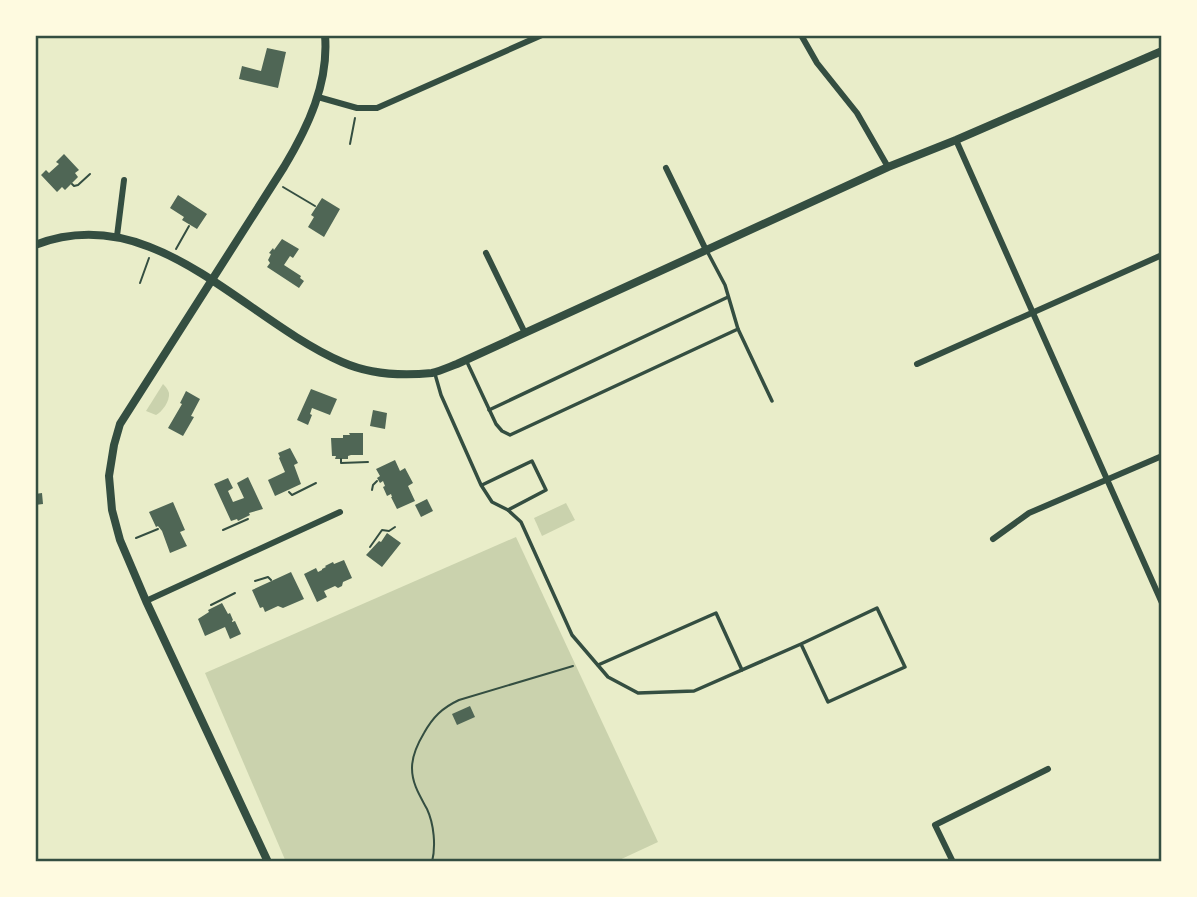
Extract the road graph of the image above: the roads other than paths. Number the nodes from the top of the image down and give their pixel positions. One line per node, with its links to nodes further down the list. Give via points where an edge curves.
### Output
1 (326, 35): 5 (street)
2 (542, 35): 5 (street, via 384,106 357,108)
3 (801, 35): 7 (street, via 817,63 858,113)
4 (1162, 51): 6 (street)
5 (318, 97): 15 (street, via 289,159)
6 (956, 139): 7 (street); 17 (street)
7 (888, 167): 12 (street)
8 (666, 168): 12 (street)
9 (124, 180): 10 (street)
10 (117, 236): 11 (street, via 76,235); 15 (street, via 163,251)
11 (35, 244)
12 (706, 250): 16 (lane); 19 (street)
13 (486, 253): 19 (street)
14 (1162, 255): 17 (street)
15 (211, 280): 22 (street, via 343,363 376,372); 31 (street, via 129,408 114,445 109,476 112,510)
16 (729, 297): 18 (lane); 24 (lane)
17 (1032, 313): 21 (street); 26 (street)
18 (738, 329): 23 (lane); 24 (lane, via 510,435 502,431)
19 (524, 333): 20 (street)
20 (466, 360): 22 (street); 24 (lane)
21 (917, 364)
22 (434, 372): 27 (lane)
23 (772, 401)
24 (489, 410)
25 (1162, 456): 26 (street)
26 (1108, 480): 30 (street, via 1029,513); 32 (street)
27 (481, 485): 28 (lane, via 492,502); 28 (lane, via 532,461 546,490)
28 (508, 510): 34 (lane, via 521,522 572,635)
29 (340, 512): 31 (street)
30 (993, 539)
31 (146, 601): 37 (street)
32 (1162, 603)
33 (801, 644): 33 (lane, via 828,702 905,667 877,608); 35 (lane)
34 (598, 665): 35 (lane, via 608,677 638,693 694,691); 35 (lane, via 716,613)
35 (742, 670)
36 (1048, 769): 38 (street, via 935,825)
37 (268, 862)
38 (953, 862)

